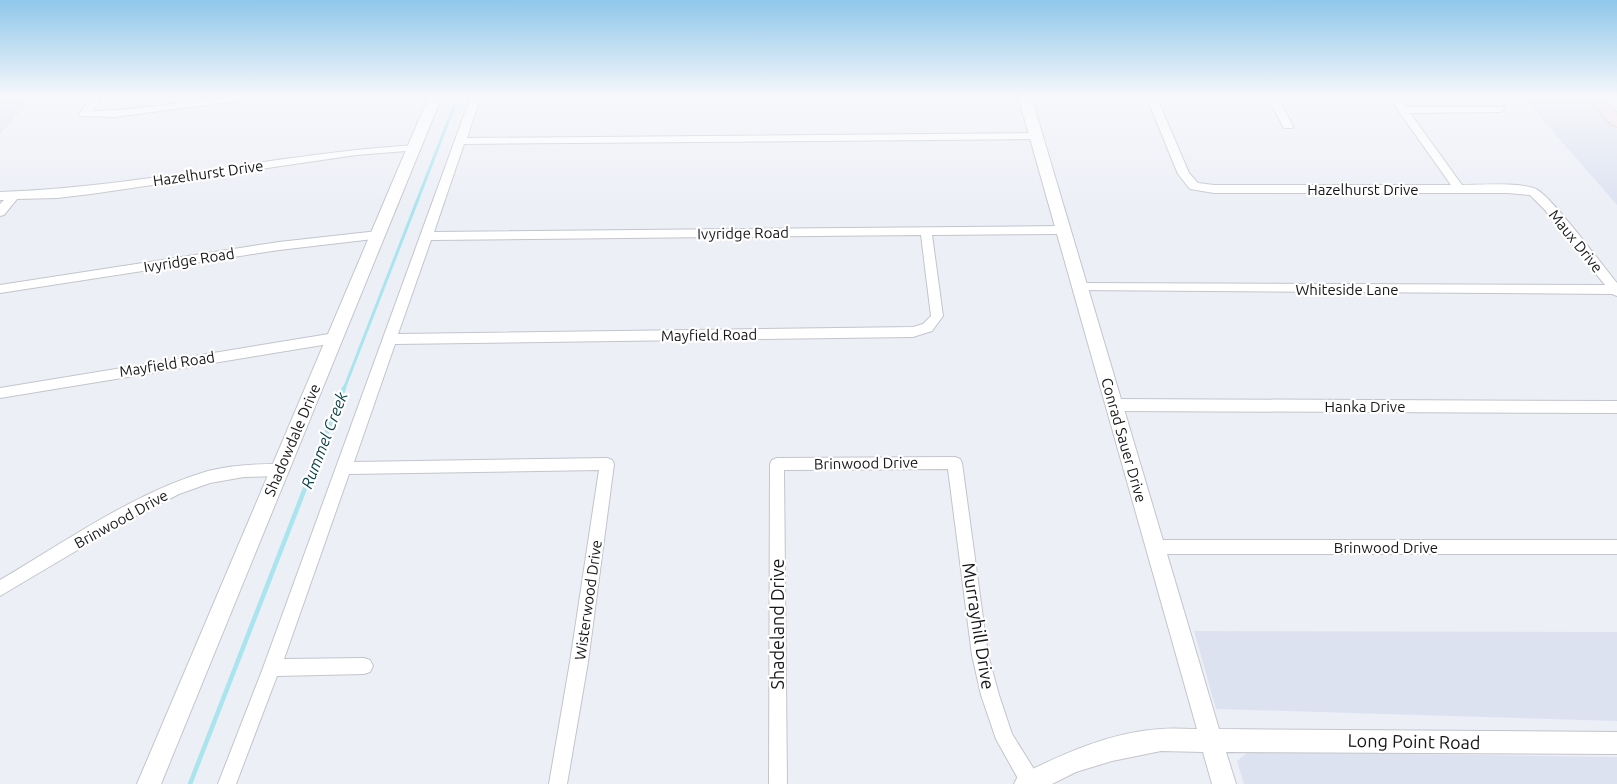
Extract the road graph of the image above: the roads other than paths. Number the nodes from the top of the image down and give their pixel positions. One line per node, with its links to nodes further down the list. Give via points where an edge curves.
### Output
1 (421, 133): 8 (street, Shadowdale Drive)
2 (463, 133): 7 (street)
3 (1035, 133): 6 (street, Conrad Sauer Drive)
4 (1166, 133): 9 (street, Hazelhurst Drive, via 1184,174 1194,186 1214,189)
5 (1419, 133): 9 (street)
6 (1036, 136): 7 (street); 14 (street, Conrad Sauer Drive)
7 (460, 141): 17 (street)
8 (415, 148): 12 (street, Hazelhurst Drive, via 356,152 91,190); 16 (street, Shadowdale Drive)
9 (1459, 189): 10 (street, Hazelhurst Drive)
10 (1533, 192): 20 (street, Maux Drive, via 1548,206)
11 (0, 196): 12 (street, Hazelhurst Drive)
12 (13, 196): 13 (street)
13 (0, 212)
14 (1062, 230): 15 (street, Ivyridge Road); 18 (street, Conrad Sauer Drive)
15 (926, 231): 17 (street, Ivyridge Road); 22 (street, Mayfield Road, via 937,316 925,330)
16 (378, 236): 19 (street, Ivyridge Road, via 279,246); 21 (street, Shadowdale Drive)
17 (425, 236): 22 (street)
18 (1080, 287): 20 (street, Whiteside Lane); 24 (street, Conrad Sauer Drive)
19 (0, 289)
20 (1616, 291)
21 (335, 338): 23 (street, Mayfield Road); 29 (street, Shadowdale Drive)
22 (389, 339): 28 (street)
23 (0, 393)
24 (1113, 405): 25 (street, Hanka Drive); 30 (street, Conrad Sauer Drive)
25 (1617, 407)
26 (955, 463): 27 (street, Brinwood Drive); 37 (street, Murrayhill Drive, via 980,655 1005,739)
27 (777, 464): 41 (street, Shadeland Drive)
28 (344, 468): 34 (street); 40 (street, Wisterwood Drive, via 607,464)
29 (280, 470): 32 (street, Brinwood Drive, via 244,471 210,477 174,489 123,515); 38 (street, Shadowdale Drive)
30 (1155, 547): 31 (street, Brinwood Drive); 35 (street, Conrad Sauer Drive)
31 (1617, 547)
32 (0, 589)
33 (364, 666): 34 (street)
34 (272, 668): 39 (street)
35 (1211, 739): 36 (street, Long Point Road); 37 (street, Long Point Road, via 1161,740 1112,750 1072,762); 42 (street, Conrad Sauer Drive)
36 (1617, 743)
37 (1028, 782)
38 (149, 784)
39 (227, 784)
40 (558, 784)
41 (778, 784)
42 (1224, 784)

